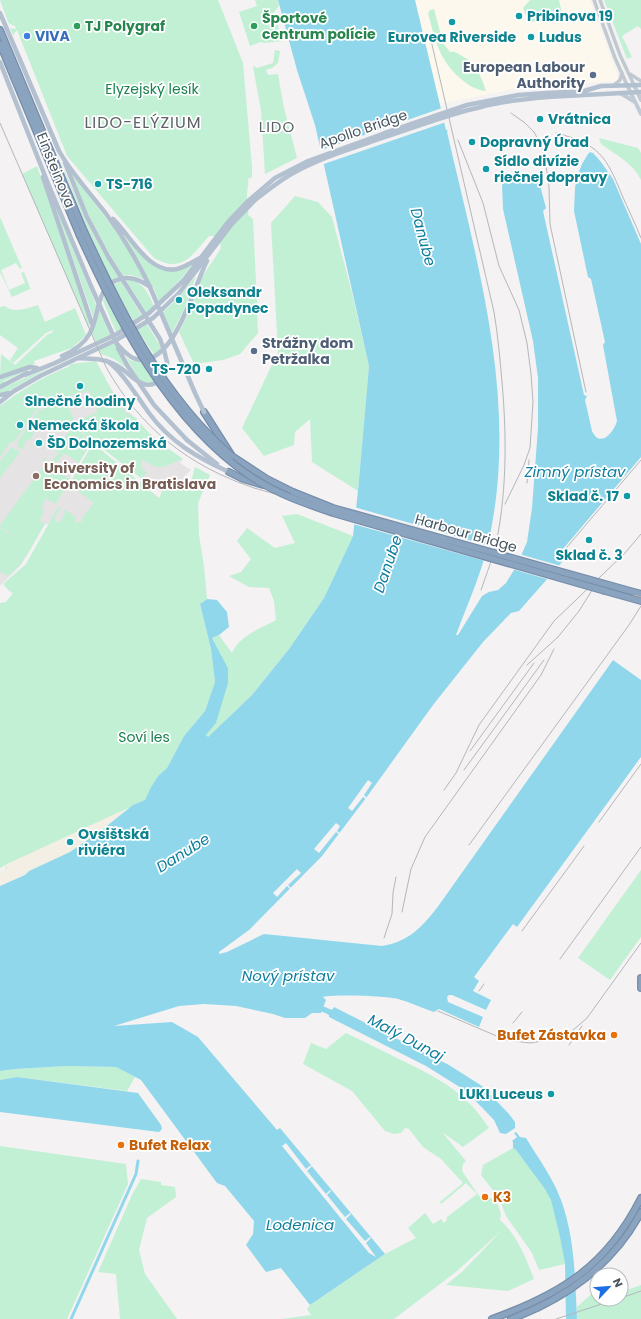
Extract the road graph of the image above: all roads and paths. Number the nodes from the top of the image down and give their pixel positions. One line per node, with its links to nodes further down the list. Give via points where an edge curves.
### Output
1 (594, 0): 7 (street)
2 (600, 0): 8 (street)
3 (0, 13): 21 (main road, Einsteinova)
4 (0, 30): 24 (highway)
5 (0, 44): 24 (highway)
6 (0, 62): 22 (main road, Einsteinova)
7 (622, 73): 10 (street); 13 (street, via 617,84)
8 (629, 74): 9 (street); 11 (street)
9 (641, 81)
10 (627, 85): 11 (main road); 13 (main road); 16 (main road)
11 (634, 85): 12 (main road); 14 (main road)
12 (641, 85)
13 (611, 86): 17 (main road)
14 (639, 92): 16 (main road); 18 (main road)
15 (620, 93): 16 (main road); 17 (main road); 19 (main road)
16 (631, 93): 19 (main road)
17 (547, 95): 25 (main road, Apollo Bridge, bridge, via 465,111 303,167 276,183 255,200)
18 (641, 100)
19 (636, 102): 20 (main road)
20 (641, 114)
21 (63, 157): 23 (main road, Einsteinova); 32 (main road, bridge, via 87,217 109,258 160,339 167,362 166,372 158,382 150,385 140,383 119,366)
22 (42, 167): 29 (main road, via 43,178); 30 (main road, Einsteinova, bridge)
23 (107, 214): 27 (main road, via 157,266 178,269); 28 (main road, via 130,248)
24 (82, 232): 41 (highway, bridge, via 115,296 155,364 190,414); 43 (highway, bridge, via 102,282 123,322 175,403 218,451)
25 (215, 242): 26 (main road); 27 (main road)
26 (212, 251): 30 (main road, via 200,273 183,318 159,354 150,359 140,360 131,357); 31 (main road, via 179,293 153,318 118,339)
27 (202, 257): 34 (main road, via 163,301 129,327)
28 (150, 287): 29 (main road, via 132,278 112,283 100,298); 40 (main road, bridge)
29 (93, 326): 33 (main road, via 90,334 78,348)
30 (117, 344): 42 (main road, Einsteinova, bridge, via 137,382 165,418 196,449)
31 (76, 358): 32 (main road, via 97,358); 37 (main road)
32 (107, 361): 42 (main road, via 117,370 157,423 178,444)
33 (37, 368): 34 (main road); 35 (main road, via 30,367)
34 (25, 375): 36 (main road)
35 (0, 377)
36 (0, 387)
37 (14, 391): 38 (main road); 39 (main road)
38 (0, 395)
39 (0, 402)
40 (204, 412): 41 (highway, bridge)
41 (232, 456): 44 (highway, Harbour Bridge, bridge, via 267,479 333,508)
42 (229, 472): 43 (highway, bridge)
43 (272, 488): 45 (highway, Harbour Bridge, bridge, via 314,507 356,520)
44 (641, 594)
45 (641, 601)
46 (641, 978): 47 (highway)
47 (641, 988)
48 (641, 1198): 50 (highway, via 620,1233 599,1258 569,1282 536,1302)
49 (641, 1212): 51 (highway, via 625,1238 608,1258 576,1286 555,1300)
50 (492, 1319)
51 (511, 1319)

